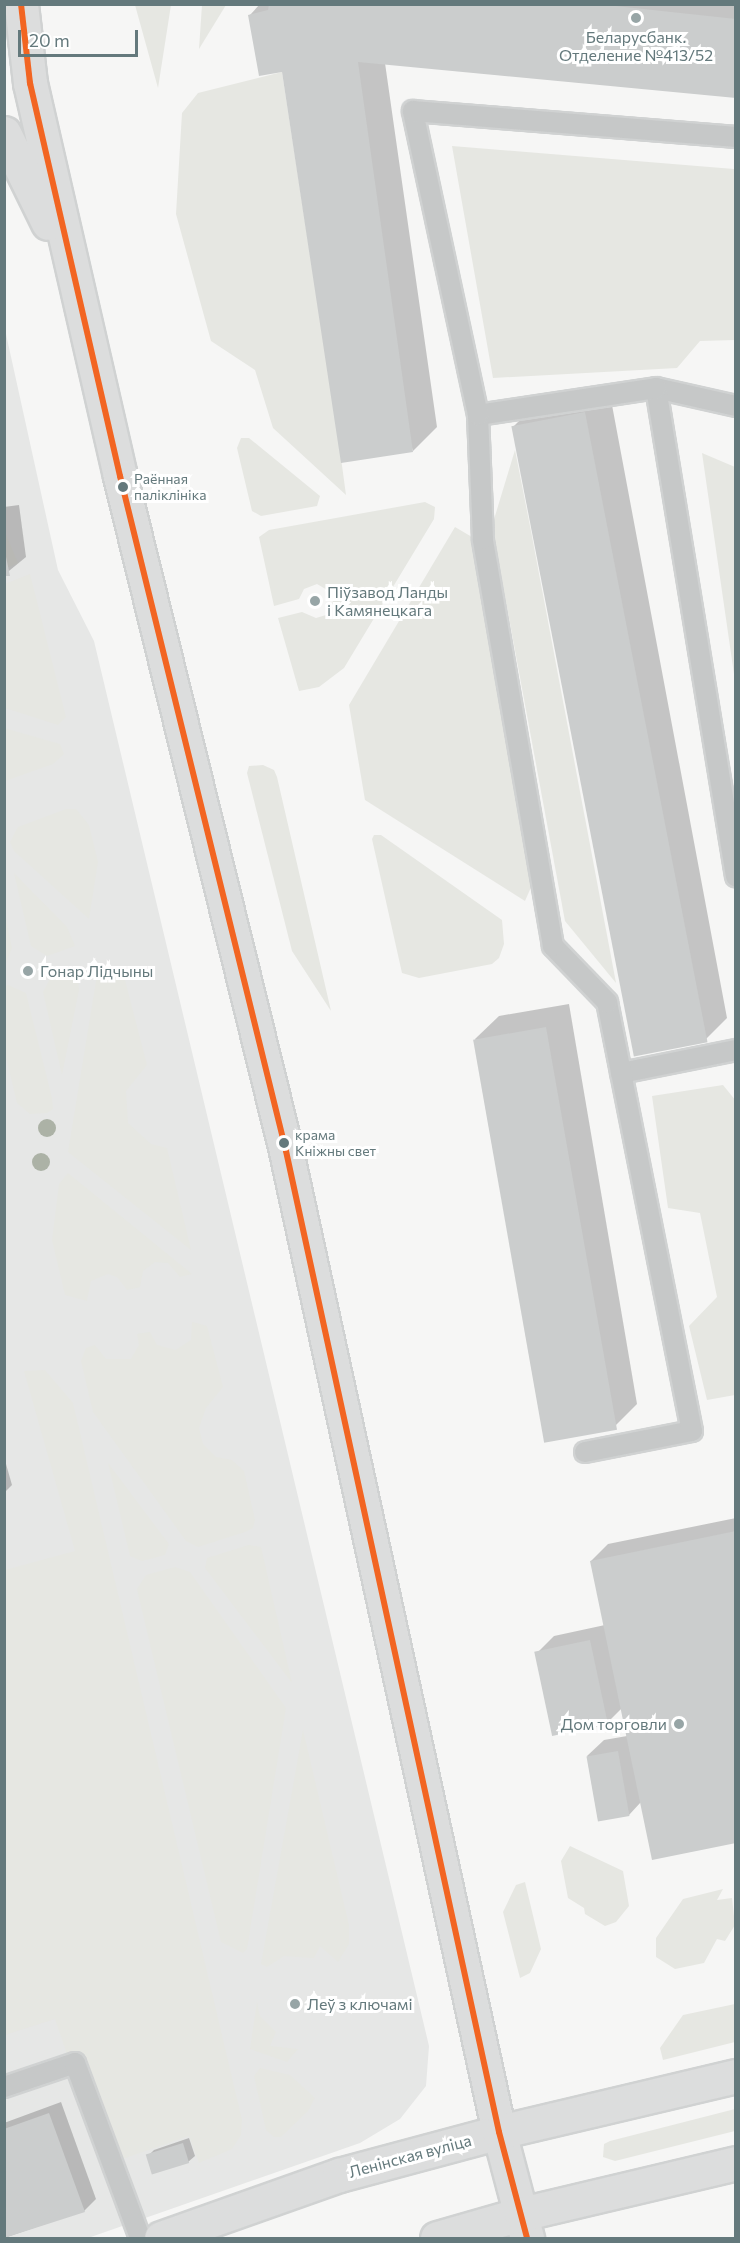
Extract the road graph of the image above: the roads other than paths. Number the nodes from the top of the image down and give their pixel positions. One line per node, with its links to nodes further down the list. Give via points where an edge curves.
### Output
1 (21, 4): 4 (main road, via 30,83)
2 (4, 134): 4 (main road)
3 (735, 137): 7 (lane, via 412,111)
4 (73, 273): 14 (main road, via 286,1151)
5 (656, 388): 6 (lane); 7 (lane); 8 (lane)
6 (735, 406)
7 (478, 415): 10 (lane, via 483,539 552,946 607,1002)
8 (735, 876)
9 (735, 1050): 10 (lane)
10 (621, 1072): 11 (lane, via 692,1431)
11 (585, 1452)
12 (735, 2076): 14 (main road, Ленінская вуліца)
13 (4, 2087): 17 (lane, via 75,2063)
14 (499, 2132): 16 (main road); 18 (main road, Ленінская вуліца, via 339,2175)
15 (735, 2163): 16 (main road)
16 (524, 2226): 19 (main road)
17 (140, 2238)
18 (161, 2238)
19 (437, 2238)

